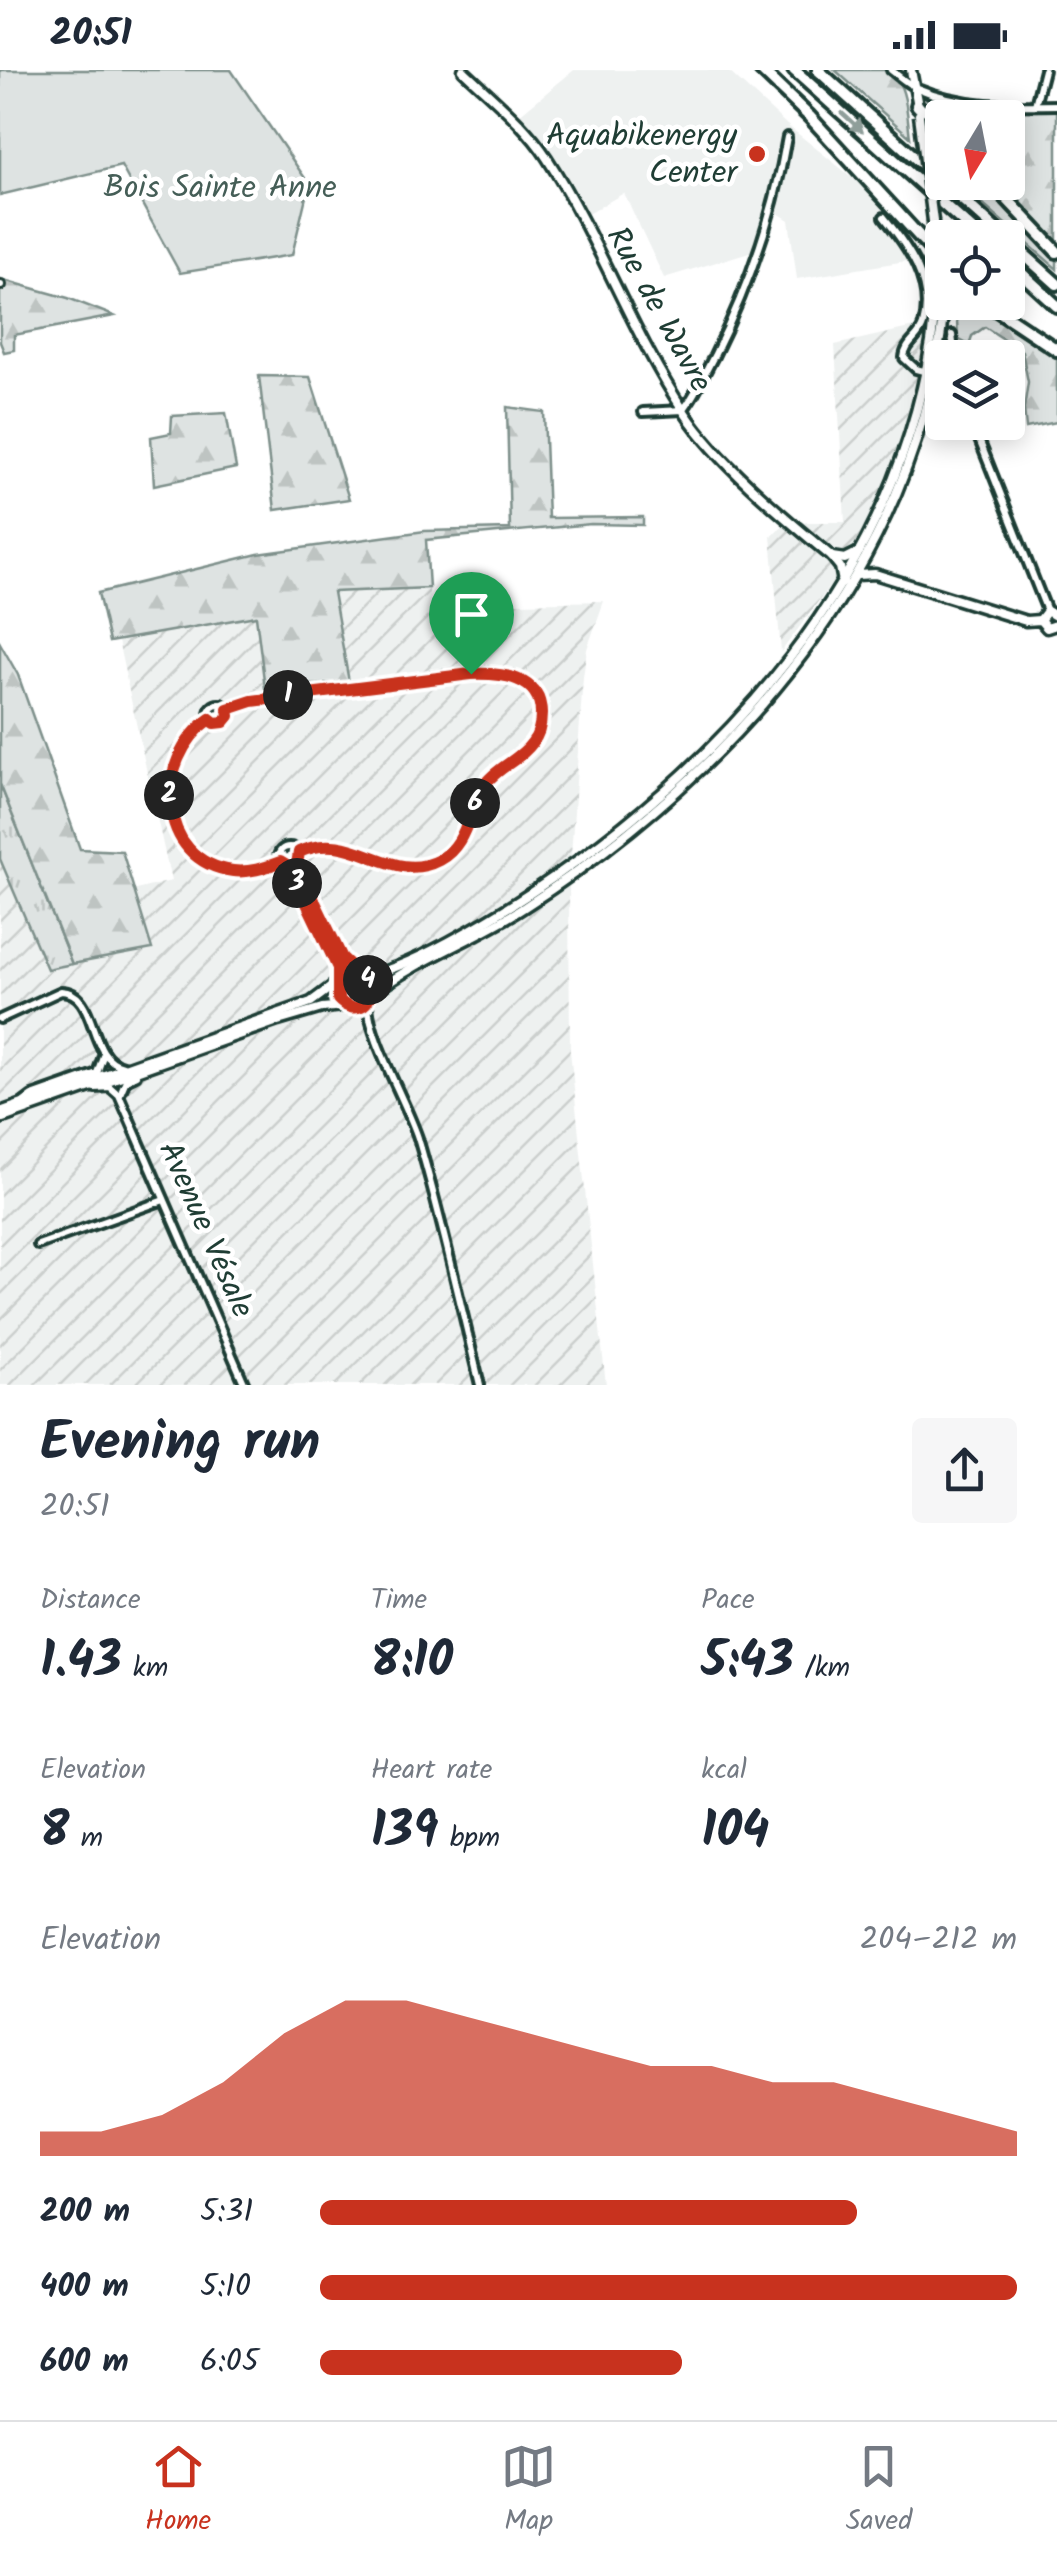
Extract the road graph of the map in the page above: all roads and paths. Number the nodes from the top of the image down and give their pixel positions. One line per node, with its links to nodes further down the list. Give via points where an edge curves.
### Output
1 (463, 70): 35 (main road, Rue de Wavre, via 547,159)
2 (761, 70): 21 (highway)
3 (794, 70): 19 (highway, one-way to 19)
4 (818, 70): 14 (highway)
5 (891, 70): 8 (street)
6 (1044, 70): 10 (street)
7 (908, 71): 8 (main road)
8 (914, 87): 10 (street, via 965,102); 11 (main road)
9 (1057, 105): 10 (street)
10 (1036, 106)
11 (918, 110): 12 (highway); 18 (main road, bridge)
12 (925, 116)
13 (787, 137): 35 (street, via 761,249)
14 (925, 166)
15 (963, 200): 20 (highway)
16 (1008, 200): 24 (highway)
17 (884, 217): 33 (street, via 913,256 924,287 921,330 904,352 908,363)
18 (930, 220)
19 (961, 220)
20 (985, 220)
21 (907, 221): 22 (highway); 23 (highway)
22 (925, 227)
23 (925, 242)
24 (1057, 252)
25 (1025, 256): 27 (highway)
26 (1025, 277): 28 (highway)
27 (1057, 284)
28 (1057, 306)
29 (1012, 320): 32 (highway)
30 (952, 336): 31 (street)
31 (953, 340)
32 (1057, 350)
33 (925, 370)
34 (925, 397): 38 (main road)
35 (683, 410): 36 (street); 39 (main road, Rue de Wavre, via 718,453)
36 (643, 412)
37 (979, 440): 43 (street)
38 (866, 551): 39 (main road); 40 (main road); 41 (main road)
39 (832, 557): 42 (main road, Rue de Wavre)
40 (854, 572): 41 (main road); 42 (main road); 53 (main road, via 796,663 662,806 522,909 394,978)
41 (875, 574): 44 (main road)
42 (843, 582): 51 (main road, via 732,726 588,855 447,942 392,969)
43 (1048, 611): 44 (main road); 45 (main road)
44 (1040, 620): 45 (main road, via 1047,628)
45 (1057, 623)
46 (228, 709): 47 (street, via 224,722); 47 (street, via 213,706); 48 (street, via 277,696 457,675 508,675 537,695 542,717 532,744 486,782 460,842 438,860 411,868 331,844)
47 (210, 719): 49 (street, via 187,739 174,766 169,794 176,826 196,856 212,865 246,872)
48 (299, 852): 49 (street, via 284,848); 50 (street)
49 (280, 862): 50 (street)
50 (293, 867): 51 (street, via 342,958); 52 (street)
51 (359, 974): 52 (main road); 53 (main road, via 370,984)
52 (338, 982): 54 (main road, via 336,994); 59 (main road, via 310,1002)
53 (370, 998): 54 (main road); 56 (street)
54 (348, 1007): 56 (street); 57 (main road, via 309,1011)
55 (0, 1019): 58 (street, via 68,991 79,998)
56 (370, 1025): 67 (street, via 418,1139)
57 (195, 1049): 60 (main road); 61 (street, via 126,1080)
58 (104, 1055): 59 (street); 62 (street, via 97,1074)
59 (124, 1066): 62 (main road)
60 (85, 1090): 61 (street, via 110,1087); 63 (main road)
61 (119, 1095): 64 (street, Avenue Vésale)
62 (22, 1104): 63 (main road)
63 (0, 1115)
64 (164, 1200): 65 (street); 66 (street, Avenue Vésale)
65 (38, 1246)
66 (245, 1385)
67 (480, 1385)

